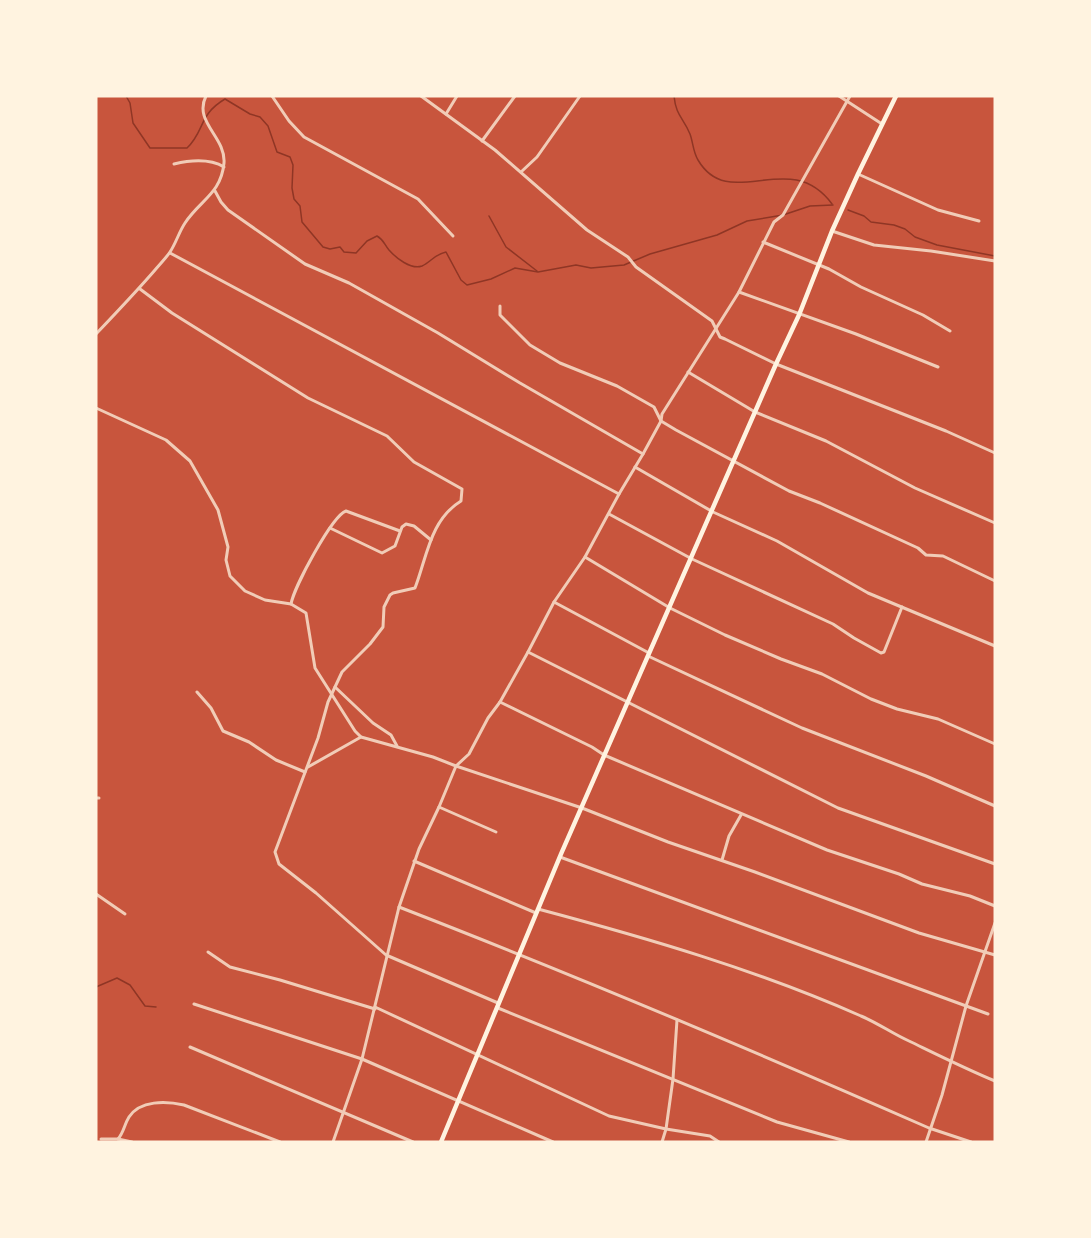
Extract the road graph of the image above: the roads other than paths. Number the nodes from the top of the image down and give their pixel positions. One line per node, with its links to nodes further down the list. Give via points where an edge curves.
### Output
1 (206, 96): 15 (street, via 202,113 225,155)
2 (272, 96): 21 (street, via 304,137 418,199)
3 (422, 96): 11 (street)
4 (457, 96): 11 (street)
5 (515, 96): 13 (street)
6 (580, 96): 16 (street, via 537,157)
7 (839, 96): 10 (street)
8 (850, 96): 10 (street)
9 (896, 96): 12 (highway)
10 (846, 102): 12 (street); 22 (street, via 783,215 774,222)
11 (447, 114): 13 (street)
12 (882, 124): 17 (highway)
13 (482, 141): 16 (street)
14 (174, 164): 15 (street, via 202,160)
15 (224, 167): 18 (street)
16 (520, 173): 30 (street, via 587,230 712,321)
17 (858, 174): 19 (street, via 938,210); 20 (highway)
18 (215, 191): 23 (street, via 186,222); 40 (street, via 228,210 305,264 438,333)
19 (979, 221)
20 (832, 231): 24 (street, via 874,245); 25 (highway)
21 (453, 236)
22 (763, 242): 25 (street); 27 (street)
23 (170, 253): 26 (street); 43 (street)
24 (995, 261)
25 (819, 265): 29 (highway); 31 (street)
26 (140, 289): 32 (street); 49 (street, via 308,398 387,436 414,462 462,489 461,501 440,520)
27 (739, 292): 29 (street); 30 (street)
28 (500, 306): 38 (street, via 500,315 530,345 654,407)
29 (799, 315): 33 (highway); 34 (street)
30 (715, 328): 33 (street, via 720,337); 35 (street)
31 (950, 331)
32 (96, 334)
33 (776, 364): 37 (highway); 39 (street)
34 (938, 367)
35 (688, 372): 37 (street); 38 (street)
36 (96, 408): 54 (street, via 166,440 190,461 218,510 228,547 230,576 245,591)
37 (755, 412): 41 (highway); 46 (street, via 826,441 915,488)
38 (661, 421): 40 (street); 41 (street)
39 (995, 453)
40 (644, 454): 42 (street)
41 (733, 462): 44 (highway); 52 (street, via 926,555 944,556)
42 (635, 467): 43 (street); 44 (street)
43 (619, 494): 45 (street)
44 (713, 512): 51 (highway); 55 (street)
45 (609, 514): 50 (street); 51 (street)
46 (995, 523)
47 (330, 528): 48 (street, via 344,510); 48 (street, via 382,553 395,546); 54 (street, via 295,588)
48 (400, 531): 49 (street, via 411,524)
49 (431, 540): 60 (street, via 415,588 390,595 384,608 383,627 350,662)
50 (585, 557): 53 (street); 56 (street)
51 (692, 559): 55 (street, via 833,624 880,653 884,652); 56 (highway)
52 (995, 580)
53 (554, 602): 58 (street); 59 (street)
54 (291, 604): 62 (street, via 306,613 315,668)
55 (902, 607): 57 (street)
56 (670, 608): 59 (highway); 66 (street, via 822,674 856,693 938,719)
57 (995, 646)
58 (528, 652): 63 (street); 64 (street)
59 (649, 654): 64 (highway); 71 (street, via 802,728)
60 (335, 687): 62 (street); 67 (street, via 391,735)
61 (197, 692): 70 (street, via 223,731 276,760)
62 (331, 694): 65 (street); 70 (street)
63 (500, 702): 68 (street); 69 (street, via 466,759)
64 (627, 703): 68 (highway); 79 (street, via 838,808)
65 (361, 737): 67 (street); 70 (street)
66 (995, 744)
67 (397, 746): 69 (street)
68 (604, 755): 73 (highway); 74 (street)
69 (456, 766): 72 (street); 73 (street)
70 (306, 770): 89 (street, via 275,852 279,864)
71 (995, 806)
72 (440, 807): 75 (street); 78 (street)
73 (582, 808): 76 (highway); 77 (street)
74 (741, 814): 77 (street); 81 (street, via 850,858)
75 (496, 832)
76 (560, 857): 83 (highway); 93 (street)
77 (722, 860): 87 (street, via 919,933)
78 (414, 861): 82 (street); 83 (street)
79 (995, 864)
80 (96, 895): 84 (street)
81 (995, 906)
82 (399, 908): 88 (street); 89 (street)
83 (537, 911): 88 (highway); 100 (street, via 646,939 757,974 862,1016)
84 (125, 914)
85 (995, 923): 87 (street)
86 (208, 952): 94 (street, via 230,967)
87 (985, 952): 90 (street); 93 (street)
88 (519, 954): 92 (highway); 96 (street)
89 (387, 955): 92 (street); 94 (street)
90 (995, 955)
91 (194, 1004): 99 (street)
92 (497, 1005): 98 (highway); 101 (street)
93 (966, 1006): 95 (street); 100 (street)
94 (375, 1008): 98 (street); 99 (street)
95 (988, 1014)
96 (677, 1020): 101 (street); 105 (street)
97 (190, 1047): 104 (street)
98 (476, 1055): 103 (highway); 106 (street, via 609,1116)
99 (362, 1059): 103 (street); 104 (street)
100 (951, 1060): 102 (street); 105 (street)
101 (673, 1079): 106 (street); 117 (street, via 777,1122)
102 (995, 1082)
103 (457, 1102): 113 (highway); 114 (street)
104 (343, 1113): 111 (street); 112 (street)
105 (929, 1128): 118 (street); 119 (street)
106 (666, 1129): 115 (street); 116 (street, via 710,1136)
107 (101, 1139): 108 (street)
108 (118, 1139): 109 (street); 110 (street, via 136,1111 152,1103 167,1102)
109 (132, 1142)
110 (280, 1142)
111 (333, 1142)
112 (413, 1142)
113 (441, 1142)
114 (553, 1142)
115 (662, 1142)
116 (719, 1142)
117 (849, 1142)
118 (926, 1142)
119 (971, 1142)

